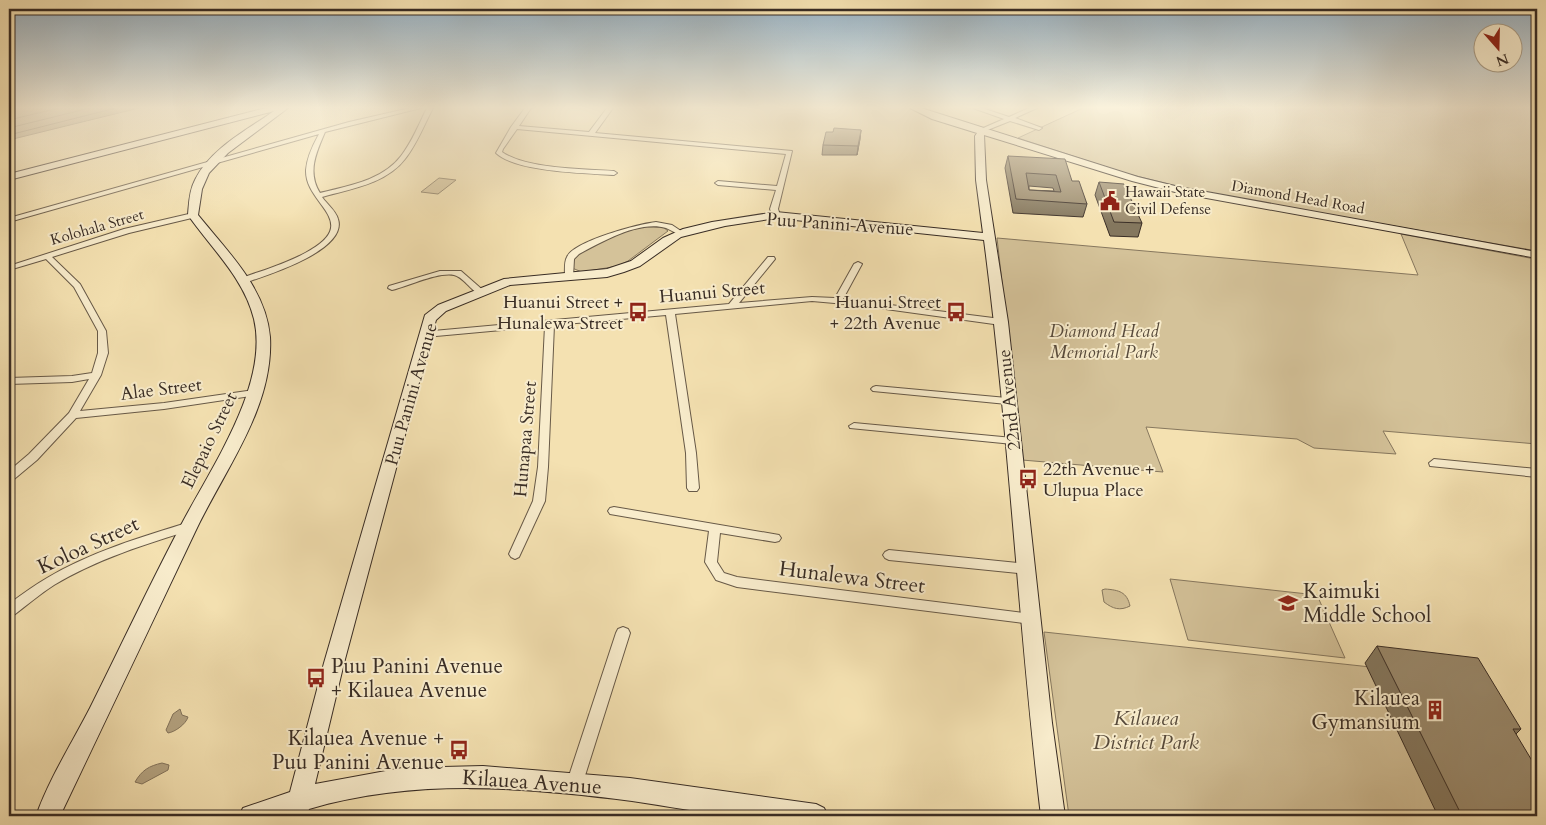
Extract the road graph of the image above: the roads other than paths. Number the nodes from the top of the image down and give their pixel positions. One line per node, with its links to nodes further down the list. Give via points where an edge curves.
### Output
1 (127, 146): 12 (street)
2 (233, 146): 10 (street)
3 (269, 146): 10 (street)
4 (316, 146): 15 (street, via 308,164 310,184)
5 (409, 146): 15 (street, via 401,160 390,169 356,185)
6 (503, 146): 11 (street, via 499,153 506,160)
7 (729, 146): 14 (street, via 790,152)
8 (979, 146): 20 (street, 22nd Avenue)
9 (1035, 146): 21 (street, Diamond Head Road, via 1179,190)
10 (211, 163): 16 (street, via 199,181); 18 (street)
11 (614, 173)
12 (9, 177)
13 (718, 183): 14 (street)
14 (780, 188): 17 (street, via 774,209)
15 (318, 196): 27 (street, via 335,220 335,228 326,240 313,252 287,266)
16 (193, 215): 22 (street, Kolohala Street); 27 (street, Elepaio Street)
17 (776, 215): 19 (street, Puu Panini Avenue); 20 (street, Puu Panini Avenue)
18 (9, 220)
19 (680, 233): 26 (street, Puu Panini Avenue, via 622,269); 26 (street, via 663,225 628,228 576,252 570,258)
20 (990, 237): 34 (street, 22nd Avenue)
21 (1537, 255)
22 (47, 256): 25 (street, Kolohala Street); 36 (street, via 77,286 102,331 103,353)
23 (770, 259): 31 (street)
24 (858, 264): 30 (street)
25 (9, 268)
26 (569, 276): 29 (street, Puu Panini Avenue, via 508,282)
27 (244, 280): 39 (street, Elepaio Street, via 258,308 263,338)
28 (392, 288): 29 (street, via 440,273 458,273)
29 (481, 292): 35 (street, Puu Panini Avenue, via 442,308 430,318)
30 (838, 301): 31 (street, Huanui Street, via 812,299); 34 (street, Huanui Street)
31 (731, 307): 32 (street, Huanui Street)
32 (670, 312): 33 (street, Huanui Street); 47 (street, via 691,453)
33 (550, 322): 35 (street, Huanui Street); 52 (street, Hunapaa Street, via 544,467 539,501)
34 (1001, 322): 40 (street, 22nd Avenue)
35 (425, 334): 59 (street, Puu Panini Avenue)
36 (96, 375): 37 (street); 41 (street)
37 (9, 381)
38 (876, 389): 40 (street)
39 (254, 393): 41 (street, Alae Street); 49 (street, Elepaio Street, via 229,451)
40 (1007, 401): 43 (street, 22nd Avenue)
41 (72, 415): 46 (street, via 34,457)
42 (854, 426): 43 (street)
43 (1012, 441): 54 (street, 22nd Avenue)
44 (1434, 463): 45 (street)
45 (1537, 473)
46 (9, 477)
47 (693, 488)
48 (614, 511): 50 (street, Hunalewa Street)
49 (190, 526): 55 (street, Koloa Street, via 94,560 50,582); 60 (street, Elepaio Street)
50 (715, 528): 51 (street, Hunalewa Street); 56 (street, Hunalewa Street, via 711,562 720,577 737,582)
51 (775, 538)
52 (515, 554)
53 (889, 554): 54 (street)
54 (1027, 569): 56 (street, 22nd Avenue)
55 (9, 612)
56 (1030, 619): 63 (street, 22nd Avenue)
57 (623, 633): 58 (street)
58 (575, 782): 59 (street, Kilauea Avenue, via 424,777 357,786); 62 (street, Kilauea Avenue)
59 (297, 808): 61 (street, Kilauea Avenue)
60 (48, 816)
61 (251, 816)
62 (816, 816)
63 (1053, 816)

